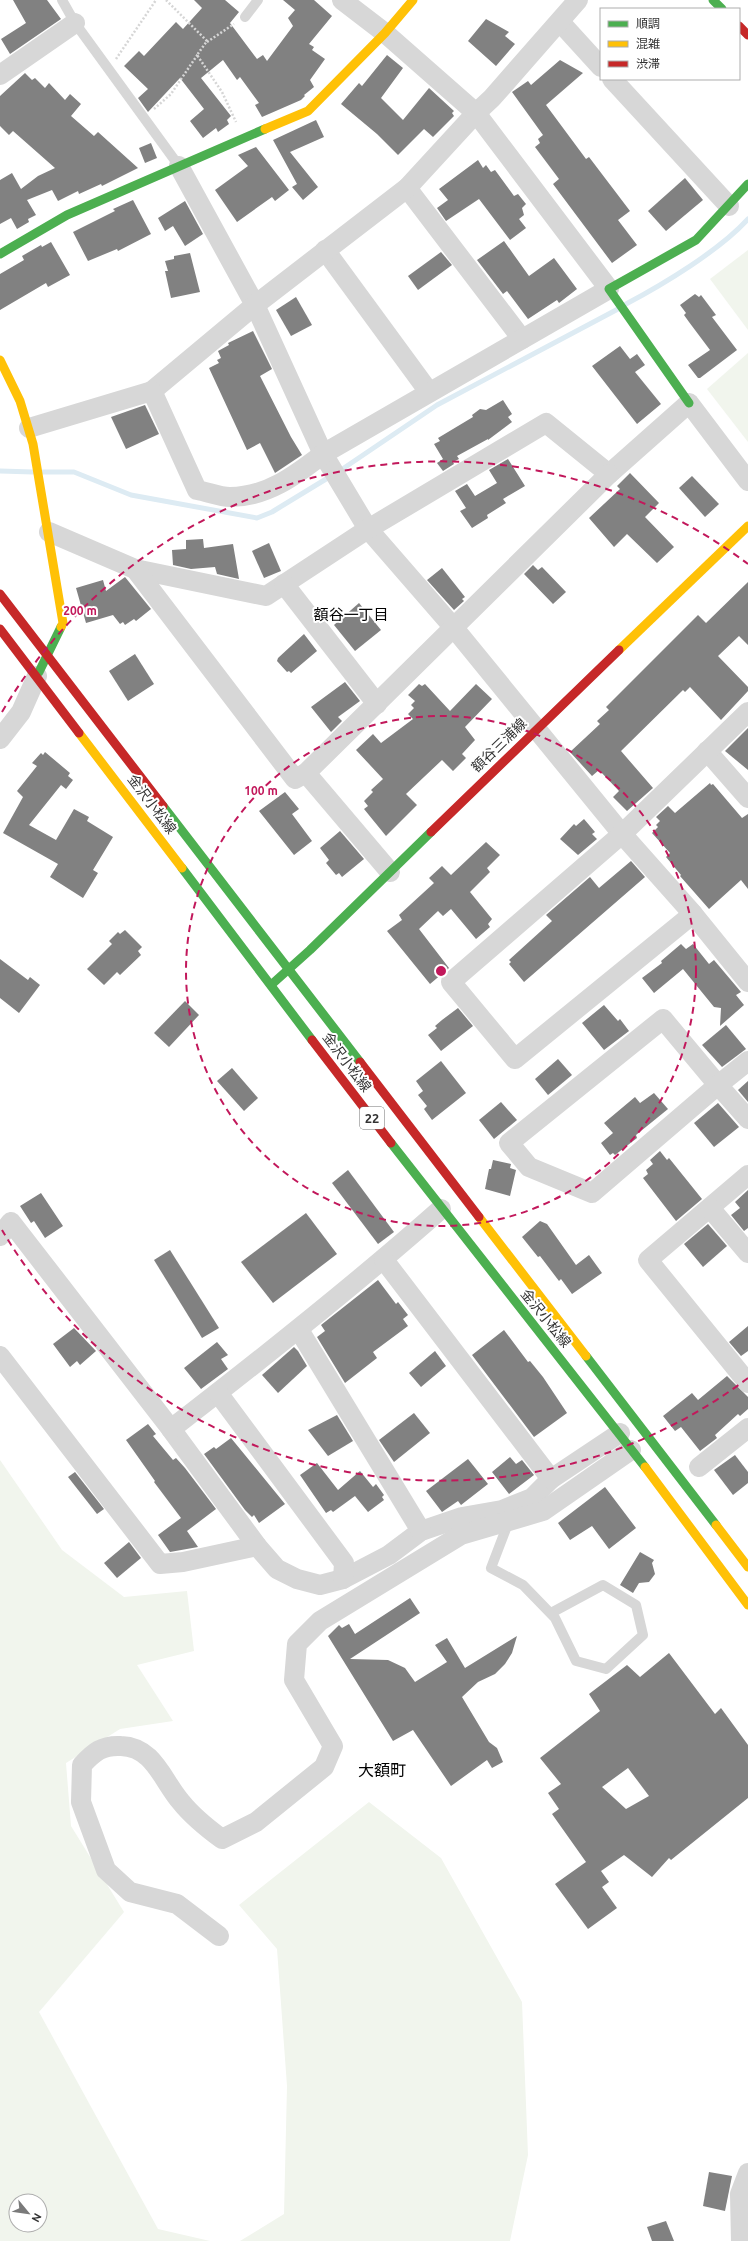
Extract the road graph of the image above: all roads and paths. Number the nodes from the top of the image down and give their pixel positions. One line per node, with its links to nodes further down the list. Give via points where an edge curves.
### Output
1 (62, 0): 12 (lane)
2 (156, 0): 19 (path)
3 (166, 0): 16 (path)
4 (258, 0): 10 (lane)
5 (342, 0): 14 (street)
6 (413, 0): 14 (main road)
7 (578, 0): 11 (street)
8 (713, 0): 9 (main road)
9 (721, 8)
10 (245, 18): 16 (path)
11 (560, 22): 18 (street); 22 (street)
12 (75, 23): 19 (lane); 20 (street)
13 (740, 27): 15 (main road)
14 (385, 33): 22 (street); 24 (main road, via 308,111)
15 (748, 35)
16 (208, 41): 17 (path)
17 (197, 55): 23 (path, via 171,94); 24 (path, via 222,92)
18 (600, 66)
19 (109, 70): 23 (lane)
20 (0, 75)
21 (613, 80): 28 (street)
22 (476, 113): 27 (street); 31 (street)
23 (144, 118): 25 (lane)
24 (243, 139): 25 (main road)
25 (179, 166): 30 (main road, via 67,216); 32 (street)
26 (748, 184): 28 (main road)
27 (406, 188): 29 (street); 33 (street)
28 (729, 206): 31 (main road, via 696,240)
29 (325, 250): 32 (street); 36 (street)
30 (0, 254)
31 (611, 292): 33 (street); 37 (main road)
32 (255, 306): 35 (street); 39 (street)
33 (522, 339): 36 (street)
34 (0, 360): 38 (main road)
35 (152, 391): 38 (street); 39 (street, via 198,490 230,497 262,492 287,481)
36 (429, 392): 39 (street)
37 (689, 403): 40 (street); 41 (street)
38 (31, 436): 44 (main road)
39 (326, 458): 43 (street)
40 (609, 474): 43 (street, via 546,422); 48 (street)
41 (748, 481)
42 (748, 526): 54 (main road, 額谷三浦線)
43 (368, 529): 46 (street); 48 (street)
44 (49, 532): 45 (street); 50 (main road, via 63,623)
45 (135, 569): 46 (street, via 266,596); 57 (street, via 294,780)
46 (284, 584): 52 (street)
47 (0, 594): 50 (main road, 金沢小松線 / 22)
48 (454, 628): 52 (street); 54 (street)
49 (0, 629): 51 (main road, 金沢小松線 / 22)
50 (47, 657): 51 (main road); 62 (main road, 金沢小松線 / 22)
51 (37, 676): 55 (street, via 21,712); 64 (main road, 金沢小松線 / 22)
52 (377, 704): 57 (street)
53 (748, 712): 56 (street)
54 (537, 728): 59 (street); 60 (main road, 額谷三浦線)
55 (0, 739)
56 (707, 751): 58 (street); 59 (street)
57 (306, 773): 60 (street)
58 (748, 798)
59 (622, 834): 61 (street); 61 (street, via 451,982 515,1059)
60 (390, 872): 62 (main road, 額谷三浦線)
61 (693, 914): 63 (street)
62 (289, 970): 64 (main road, 額谷三浦線); 87 (main road, 金沢小松線 / 22)
63 (748, 982)
64 (270, 985): 70 (main road, 金沢小松線 / 22)
65 (748, 1060): 66 (street)
66 (718, 1085): 66 (street, via 663,1019 509,1143 529,1167 592,1193); 67 (street)
67 (748, 1119)
68 (748, 1175): 69 (street)
69 (710, 1208): 72 (street); 76 (street, via 648,1260)
70 (441, 1209): 73 (street); 80 (main road, 金沢小松線 / 22)
71 (0, 1236): 79 (street, via 11,1222)
72 (748, 1253)
73 (384, 1260): 74 (street); 83 (street)
74 (299, 1330): 77 (street); 85 (street)
75 (0, 1356): 86 (street, via 160,1564 182,1562)
76 (748, 1384)
77 (218, 1393): 79 (street); 88 (street, via 344,1563)
78 (748, 1428): 82 (street)
79 (171, 1429): 86 (street)
80 (620, 1433): 81 (main road, 金沢小松線 / 22); 83 (street)
81 (631, 1450): 84 (street, via 543,1511); 89 (main road, 金沢小松線 / 22)
82 (699, 1467)
83 (551, 1479): 85 (street, via 532,1498 502,1510 462,1517)
84 (509, 1521): 90 (lane, via 491,1568 523,1585); 91 (street, via 461,1535 320,1621 297,1644 294,1680 333,1746 324,1768 256,1822 222,1839 200,1823 180,1802 156,1765 133,1746 107,1745 93,1752 82,1765 80,1802 106,1870 130,1892 177,1904)
85 (421, 1531): 88 (street, via 389,1555)
86 (257, 1546): 88 (street, via 277,1568 297,1579 320,1585)
87 (748, 1567)
88 (343, 1580)
89 (748, 1605)
90 (551, 1613): 90 (lane, via 576,1661 606,1669 643,1634 636,1606 603,1585)
91 (219, 1936)
92 (748, 2173): 93 (street, via 740,2194)
93 (742, 2241)

